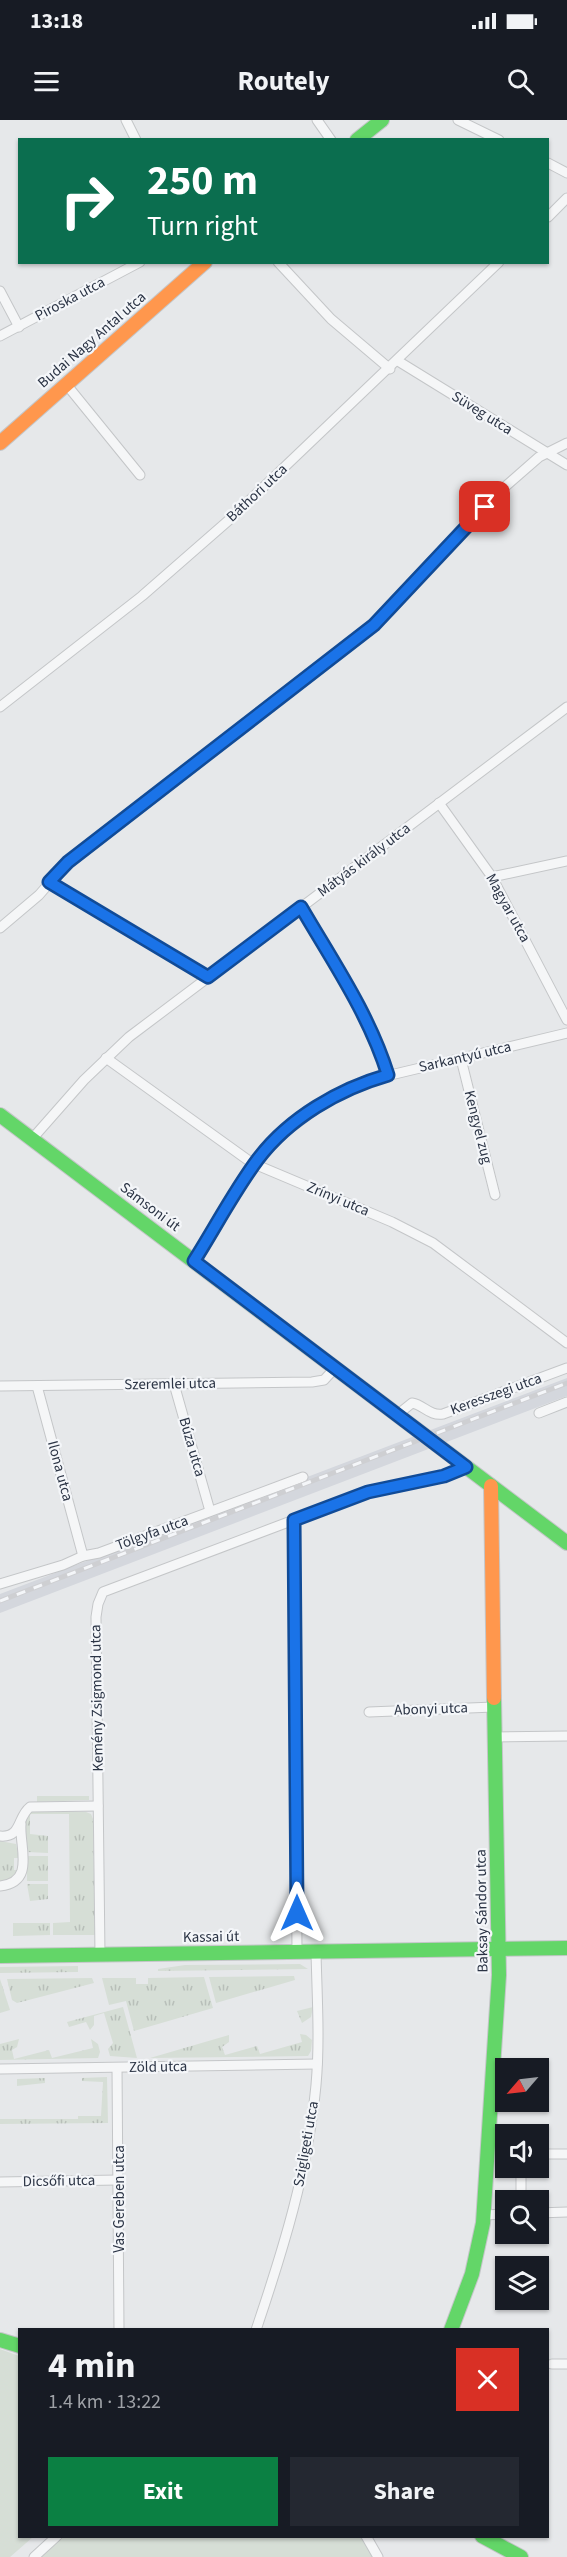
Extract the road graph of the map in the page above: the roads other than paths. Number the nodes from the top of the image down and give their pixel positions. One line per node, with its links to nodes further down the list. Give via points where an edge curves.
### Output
1 (126, 120): 5 (street)
2 (317, 120): 6 (street)
3 (382, 120): 7 (main road)
4 (458, 120): 8 (street)
5 (135, 138)
6 (330, 138)
7 (360, 138)
8 (495, 138)
9 (549, 163): 10 (street)
10 (567, 172)
11 (567, 198): 12 (street)
12 (549, 216)
13 (136, 264): 18 (street, Piroska utca)
14 (204, 264): 22 (main road, Budai Nagy Antal utca)
15 (280, 264): 21 (street, via 331,319)
16 (497, 264): 20 (street, Báthori utca)
17 (0, 291): 18 (street)
18 (19, 327): 19 (street, Piroska utca)
19 (0, 336)
20 (398, 361): 21 (street, Báthori utca); 25 (street, Süveg utca)
21 (390, 369): 28 (street, Báthori utca, via 135,602)
22 (66, 384): 23 (main road, Budai Nagy Antal utca); 27 (street)
23 (0, 443)
24 (567, 443): 25 (street)
25 (546, 453): 26 (street, Süveg utca); 33 (street, via 494,497 384,617 68,862)
26 (567, 465)
27 (140, 475)
28 (0, 707)
29 (567, 707): 30 (street, Mátyás király utca)
30 (439, 803): 32 (street, Magyar utca); 34 (street, Mátyás király utca)
31 (567, 861): 32 (street)
32 (492, 877): 37 (street, Magyar utca)
33 (49, 882): 35 (street); 36 (street)
34 (301, 907): 36 (street, Mátyás király utca); 41 (street, via 359,1006)
35 (0, 928)
36 (208, 977): 39 (street, Mátyás király utca)
37 (567, 1020)
38 (567, 1033): 40 (street, Sarkantyú utca)
39 (106, 1058): 43 (street, Mátyás király utca); 44 (street, Zrínyi utca)
40 (461, 1059): 41 (street, Sarkantyú utca); 45 (street, Kengyel zug)
41 (388, 1075): 44 (street, Sarkantyú utca, via 355,1086 314,1109)
42 (1, 1118): 43 (main road, Sámsoni út)
43 (32, 1139): 46 (main road, Sámsoni út)
44 (254, 1164): 46 (street, Sarkantyú utca); 47 (street, Zrínyi utca, via 422,1236)
45 (495, 1196)
46 (194, 1261): 48 (main road, Sámsoni út)
47 (567, 1344)
48 (335, 1368): 50 (street, Szeremlei utca, via 324,1380 316,1381); 55 (main road, Sámsoni út)
49 (567, 1368): 55 (street, Keresszegi utca, via 443,1414 432,1414 412,1403)
50 (174, 1384): 52 (street, Szeremlei utca); 59 (street, Búza utca)
51 (0, 1386): 52 (street, Szeremlei utca)
52 (37, 1386): 62 (street, Ilona utca)
53 (567, 1402): 54 (street)
54 (539, 1413)
55 (397, 1415): 56 (main road, Sámsoni út)
56 (466, 1467): 58 (main road, Sámsoni út); 60 (street, via 444,1476 368,1492)
57 (303, 1477): 59 (street, Tölgyfa utca)
58 (490, 1486): 61 (main road, Sámsoni út); 64 (main road, Baksay Sándor utca)
59 (210, 1510): 62 (street, Tölgyfa utca)
60 (294, 1520): 68 (street, Kemény Zsigmond utca, via 104,1592 96,1617); 74 (street)
61 (567, 1543)
62 (84, 1556): 63 (street, Tölgyfa utca)
63 (0, 1584)
64 (494, 1707): 65 (street, Abonyi utca); 67 (main road, Baksay Sándor utca)
65 (369, 1712)
66 (567, 1736): 67 (street)
67 (495, 1737): 73 (main road, Baksay Sándor utca)
68 (98, 1806): 69 (street, via 32,1807 25,1811); 76 (street, Kemény Zsigmond utca)
69 (21, 1822): 70 (street, via 12,1834); 71 (street, via 21,1872 12,1883)
70 (0, 1836)
71 (0, 1886)
72 (567, 1948): 73 (main road, Kassai út)
73 (499, 1949): 75 (main road, Kassai út); 88 (main road, Baksay Sándor utca)
74 (297, 1952): 75 (main road, Kassai út); 76 (main road, Kassai út)
75 (316, 1952): 78 (street, Szigligeti utca)
76 (100, 1955): 77 (main road, Kassai út)
77 (0, 1956)
78 (317, 2064): 79 (street, Zöld utca); 90 (street, Szigligeti utca, via 293,2215)
79 (117, 2068): 80 (street, Zöld utca); 83 (street, Vas Gereben utca)
80 (0, 2069)
81 (549, 2154): 82 (street)
82 (567, 2154)
83 (118, 2180): 84 (street, Dicsőfi utca); 89 (street, Vas Gereben utca)
84 (0, 2182)
85 (567, 2212): 86 (street)
86 (549, 2213)
87 (495, 2214): 88 (street)
88 (484, 2215): 91 (main road, Baksay Sándor utca, via 472,2274)
89 (119, 2328)
90 (257, 2328)
91 (452, 2328)
92 (0, 2340): 93 (main road)
93 (18, 2345)
94 (552, 2364): 95 (street)
95 (567, 2364)
96 (55, 2538): 99 (street)
97 (367, 2538): 100 (street)
98 (486, 2538): 101 (main road)
99 (34, 2557)
100 (378, 2557)
101 (521, 2557)

